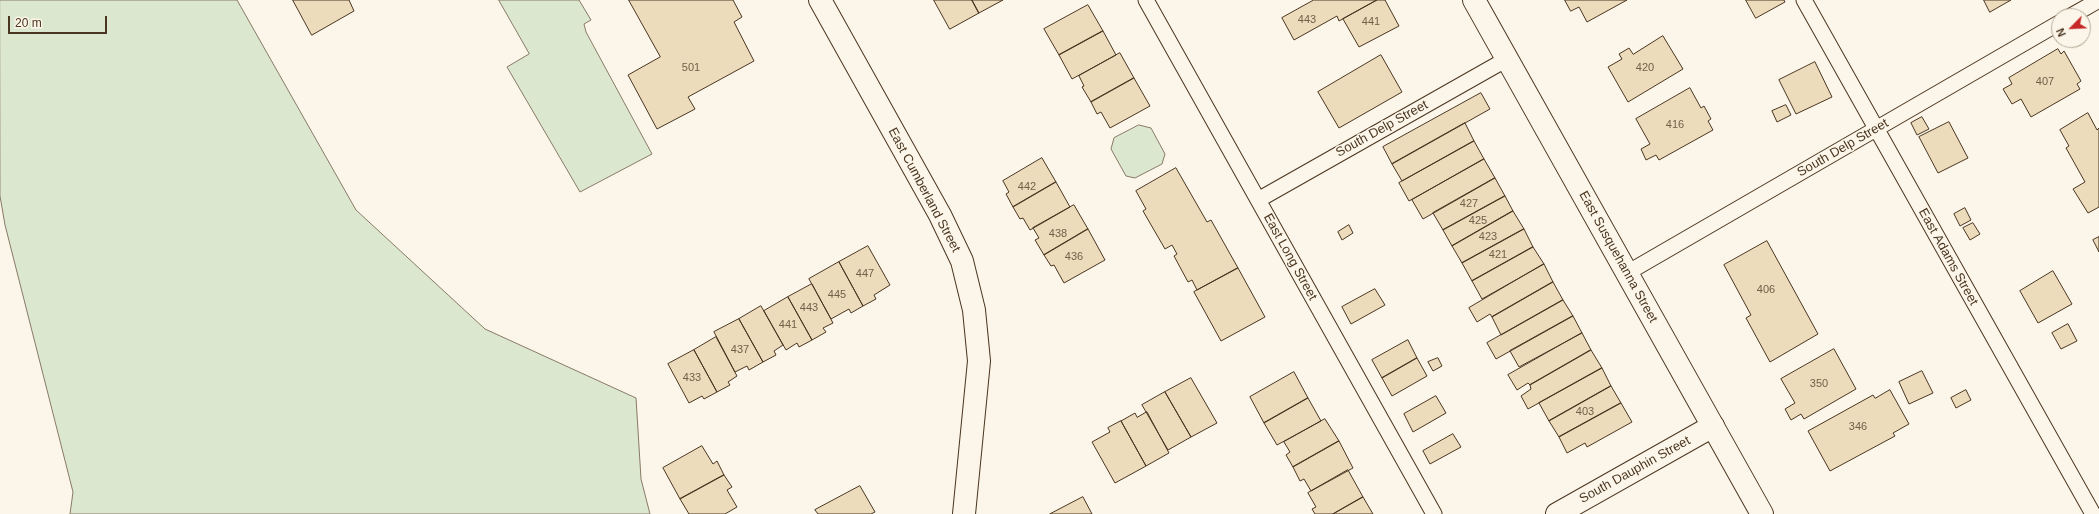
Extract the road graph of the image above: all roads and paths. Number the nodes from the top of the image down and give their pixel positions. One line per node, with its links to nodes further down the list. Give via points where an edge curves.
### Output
1 (820, 0): 13 (street, East Cumberland Street, via 940,215 962,261 974,310 979,361)
2 (1146, 0): 10 (lane, East Long Street)
3 (1474, 0): 8 (street, East Susquehanna Street)
4 (1804, 0): 9 (lane, East Adams Street)
5 (2099, 0): 6 (lane)
6 (2085, 8)
7 (2051, 28): 9 (lane, South Delp Street)
8 (1507, 59): 10 (lane, South Delp Street); 11 (street, East Susquehanna Street)
9 (1876, 129): 11 (lane, South Delp Street); 17 (lane, East Adams Street)
10 (1258, 200): 14 (lane, East Long Street)
11 (1627, 273): 12 (street, East Susquehanna Street)
12 (1713, 426): 15 (street, South Dauphin Street); 16 (street, East Susquehanna Street)
13 (964, 514)
14 (1434, 514)
15 (1557, 514)
16 (1762, 514)
17 (2093, 514)

